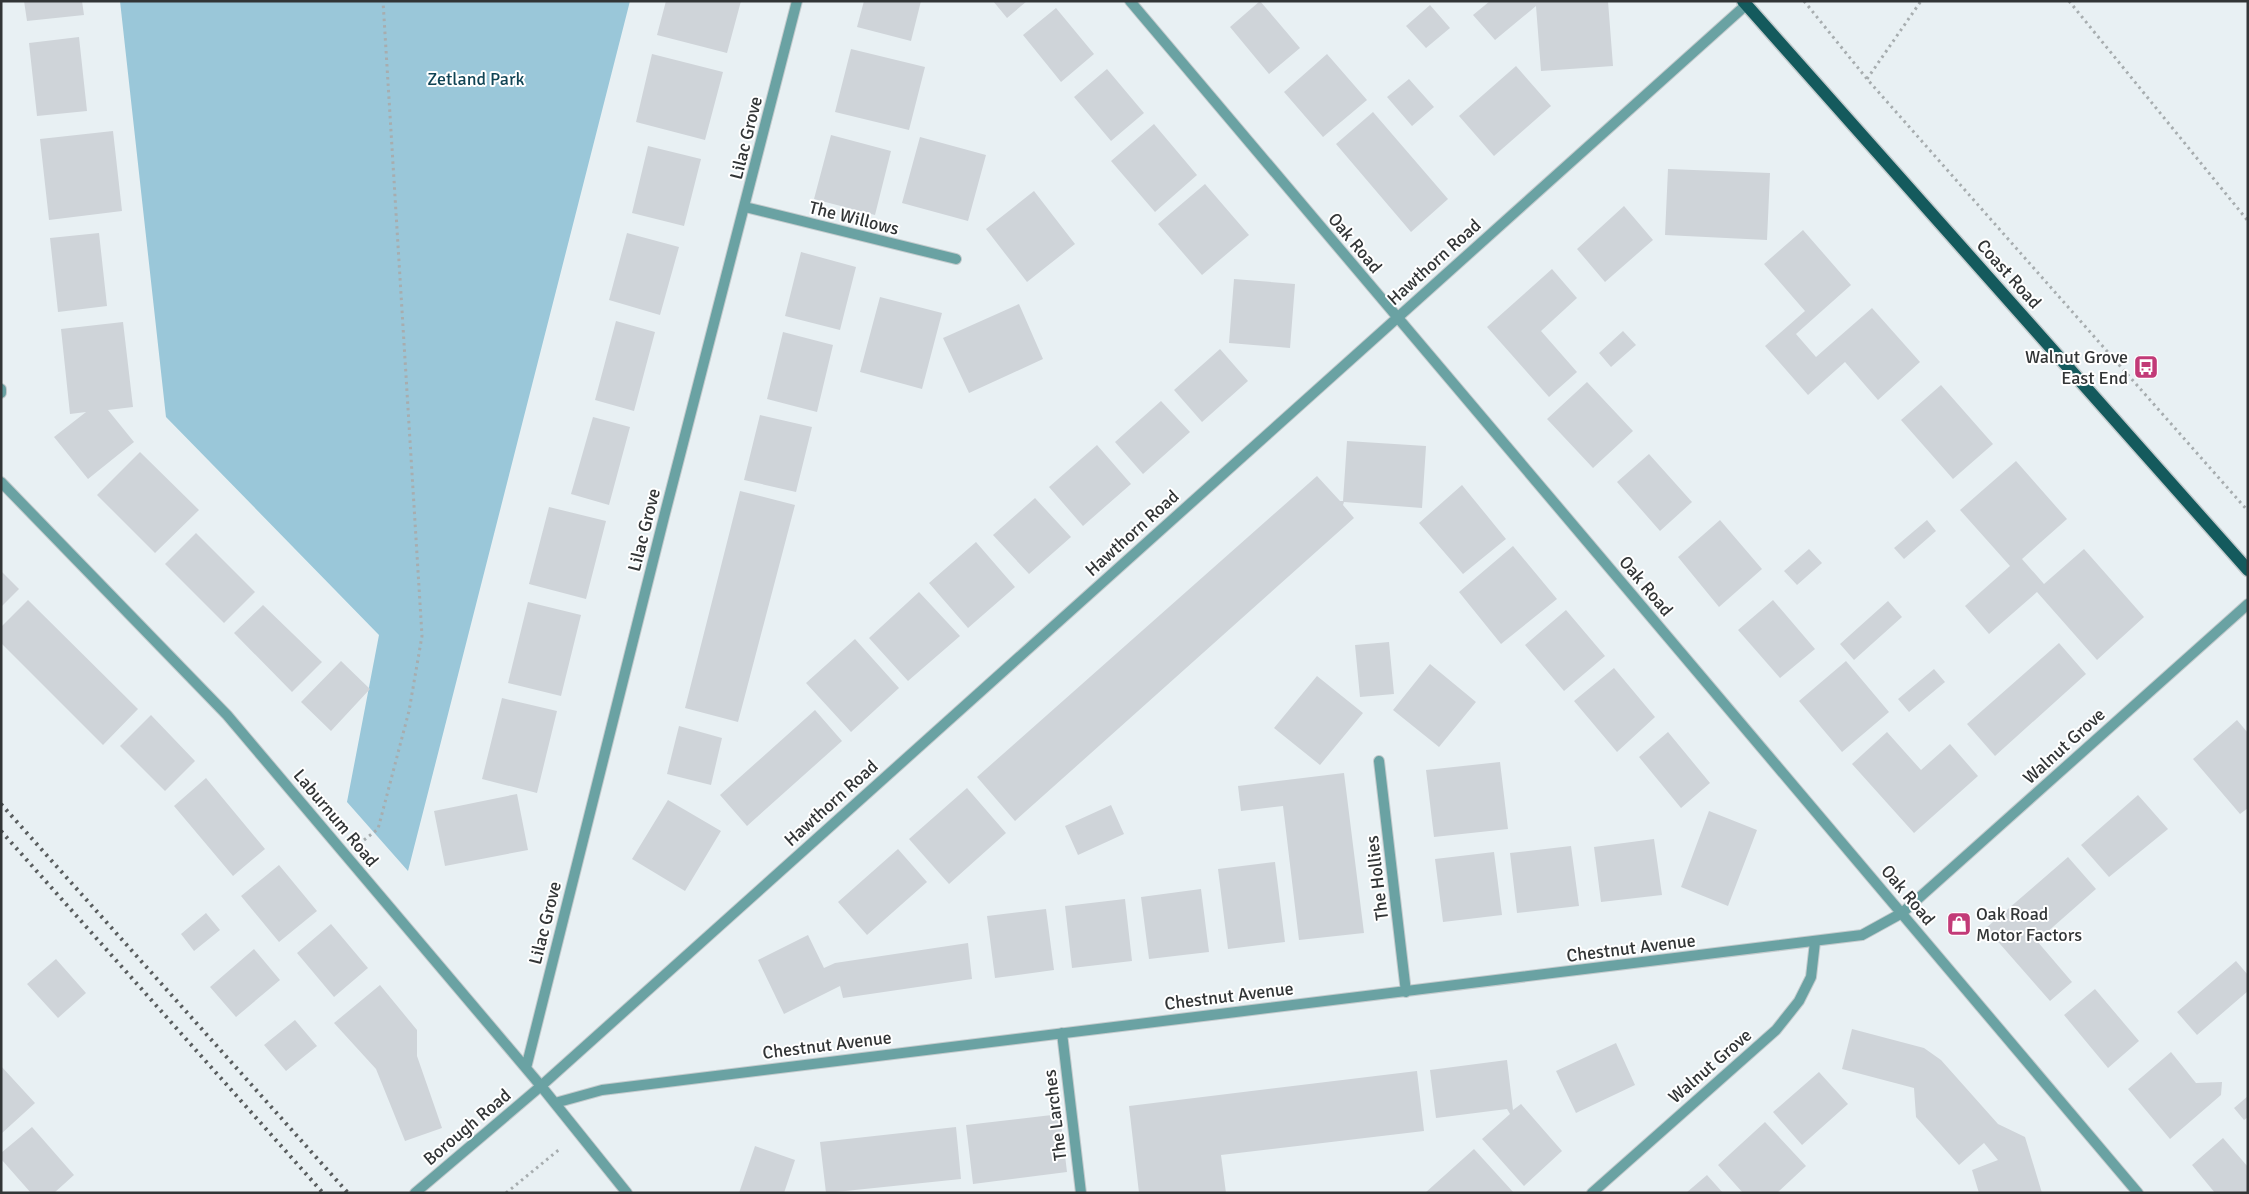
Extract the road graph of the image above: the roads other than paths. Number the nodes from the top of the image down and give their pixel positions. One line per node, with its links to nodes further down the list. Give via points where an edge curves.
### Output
1 (797, 1): 4 (street, Lilac Grove)
2 (1130, 1): 6 (street, Oak Road)
3 (1745, 3): 6 (street, Hawthorn Road); 8 (main road, Coast Road)
4 (745, 207): 5 (street, The Willows); 15 (street, Lilac Grove, via 661,526)
5 (956, 260)
6 (1396, 318): 11 (street, Oak Road); 16 (street, Hawthorn Road)
7 (1, 482): 15 (street, Laburnum Road, via 228,715)
8 (2248, 570)
9 (2248, 604): 11 (street, Walnut Grove)
10 (1379, 760): 13 (street, The Hollies)
11 (1902, 913): 12 (street, Chestnut Avenue, via 1862,935); 22 (street, Oak Road)
12 (1815, 942): 13 (street, Chestnut Avenue); 21 (street, Walnut Grove, via 1811,977 1799,1001 1776,1030)
13 (1406, 992): 14 (street, Chestnut Avenue)
14 (1062, 1033): 17 (street, Chestnut Avenue, via 602,1090); 20 (street, The Larches)
15 (526, 1068): 16 (street, Laburnum Road)
16 (541, 1086): 17 (street, Laburnum Road); 18 (street, Borough Road)
17 (555, 1103): 19 (street, Laburnum Road)
18 (415, 1193)
19 (627, 1193)
20 (1081, 1193)
21 (1592, 1193)
22 (2138, 1193)

